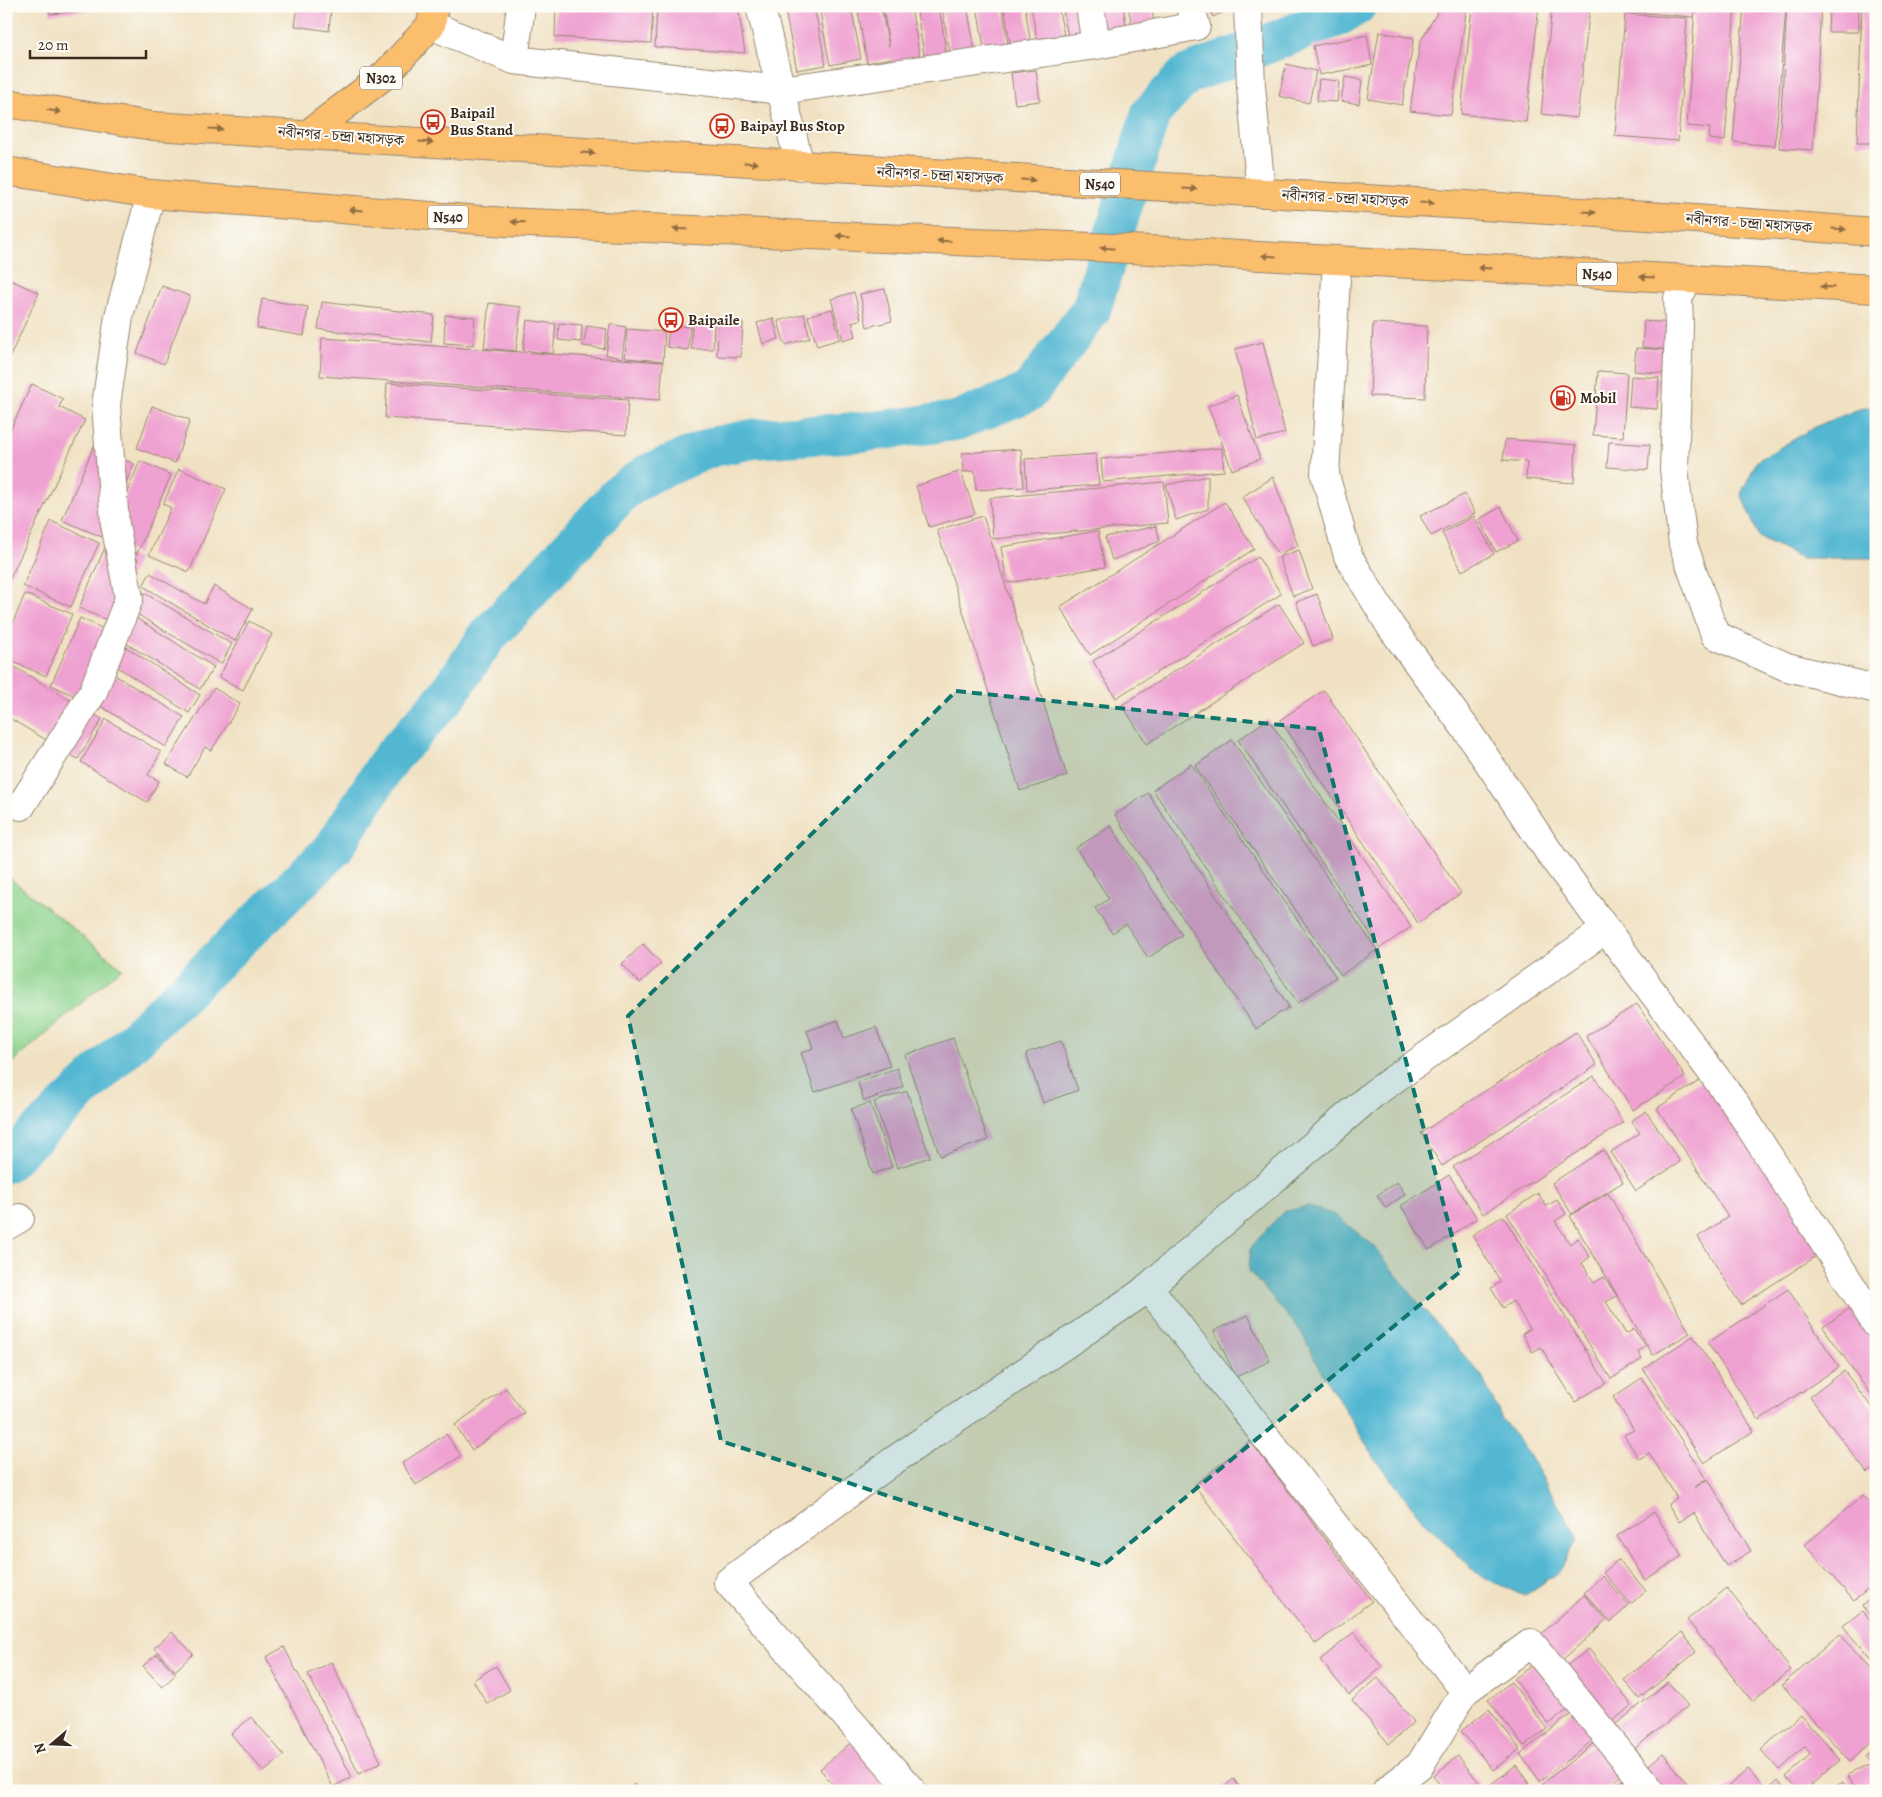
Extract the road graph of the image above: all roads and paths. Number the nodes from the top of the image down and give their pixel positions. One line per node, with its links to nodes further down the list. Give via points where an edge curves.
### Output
1 (521, 6): 8 (street)
2 (760, 6): 9 (street)
3 (1090, 6): 7 (street)
4 (1190, 6): 7 (street, via 1196,26)
5 (1248, 6): 14 (street, via 1251,86)
6 (432, 16): 8 (street); 11 (highway, N302, via 385,75)
7 (1096, 45): 9 (street)
8 (514, 60): 9 (street)
9 (781, 90): 12 (street)
10 (6, 103): 11 (highway, নবীনগর - চন্দ্রা মহাসড়ক / N540, one-way to 11, via 153,126)
11 (308, 134): 12 (highway, নবীনগর - চন্দ্রা মহাসড়ক / N540, one-way to 12)
12 (800, 166): 14 (highway, নবীনগর - চন্দ্রা মহাসড়ক / N540, one-way to 14)
13 (6, 171): 15 (highway, N540)
14 (1261, 193): 16 (highway, নবীনগর - চন্দ্রা মহাসড়ক / N540, one-way to 16)
15 (150, 194): 17 (highway, N540, one-way to 15, via 506,222); 21 (street, via 119,316 106,405 115,524 129,598 93,692)
16 (1876, 232)
17 (1327, 259): 18 (highway, N540, one-way to 17); 22 (street, via 1325,475 1348,556 1391,626)
18 (1688, 279): 19 (highway, N540, one-way to 18); 20 (street, via 1678,298 1674,469 1683,544 1715,635 1787,667)
19 (1876, 289)
20 (1876, 690)
21 (21, 806)
22 (1606, 929): 23 (street, via 1373,1094); 24 (street, via 1736,1105)
23 (1148, 1287): 25 (street); 26 (street, via 893,1461 728,1582)
24 (1876, 1324)
25 (1465, 1691): 27 (street, via 1420,1765); 28 (street, via 1531,1643)
26 (912, 1791)
27 (1386, 1791)
28 (1651, 1791)

